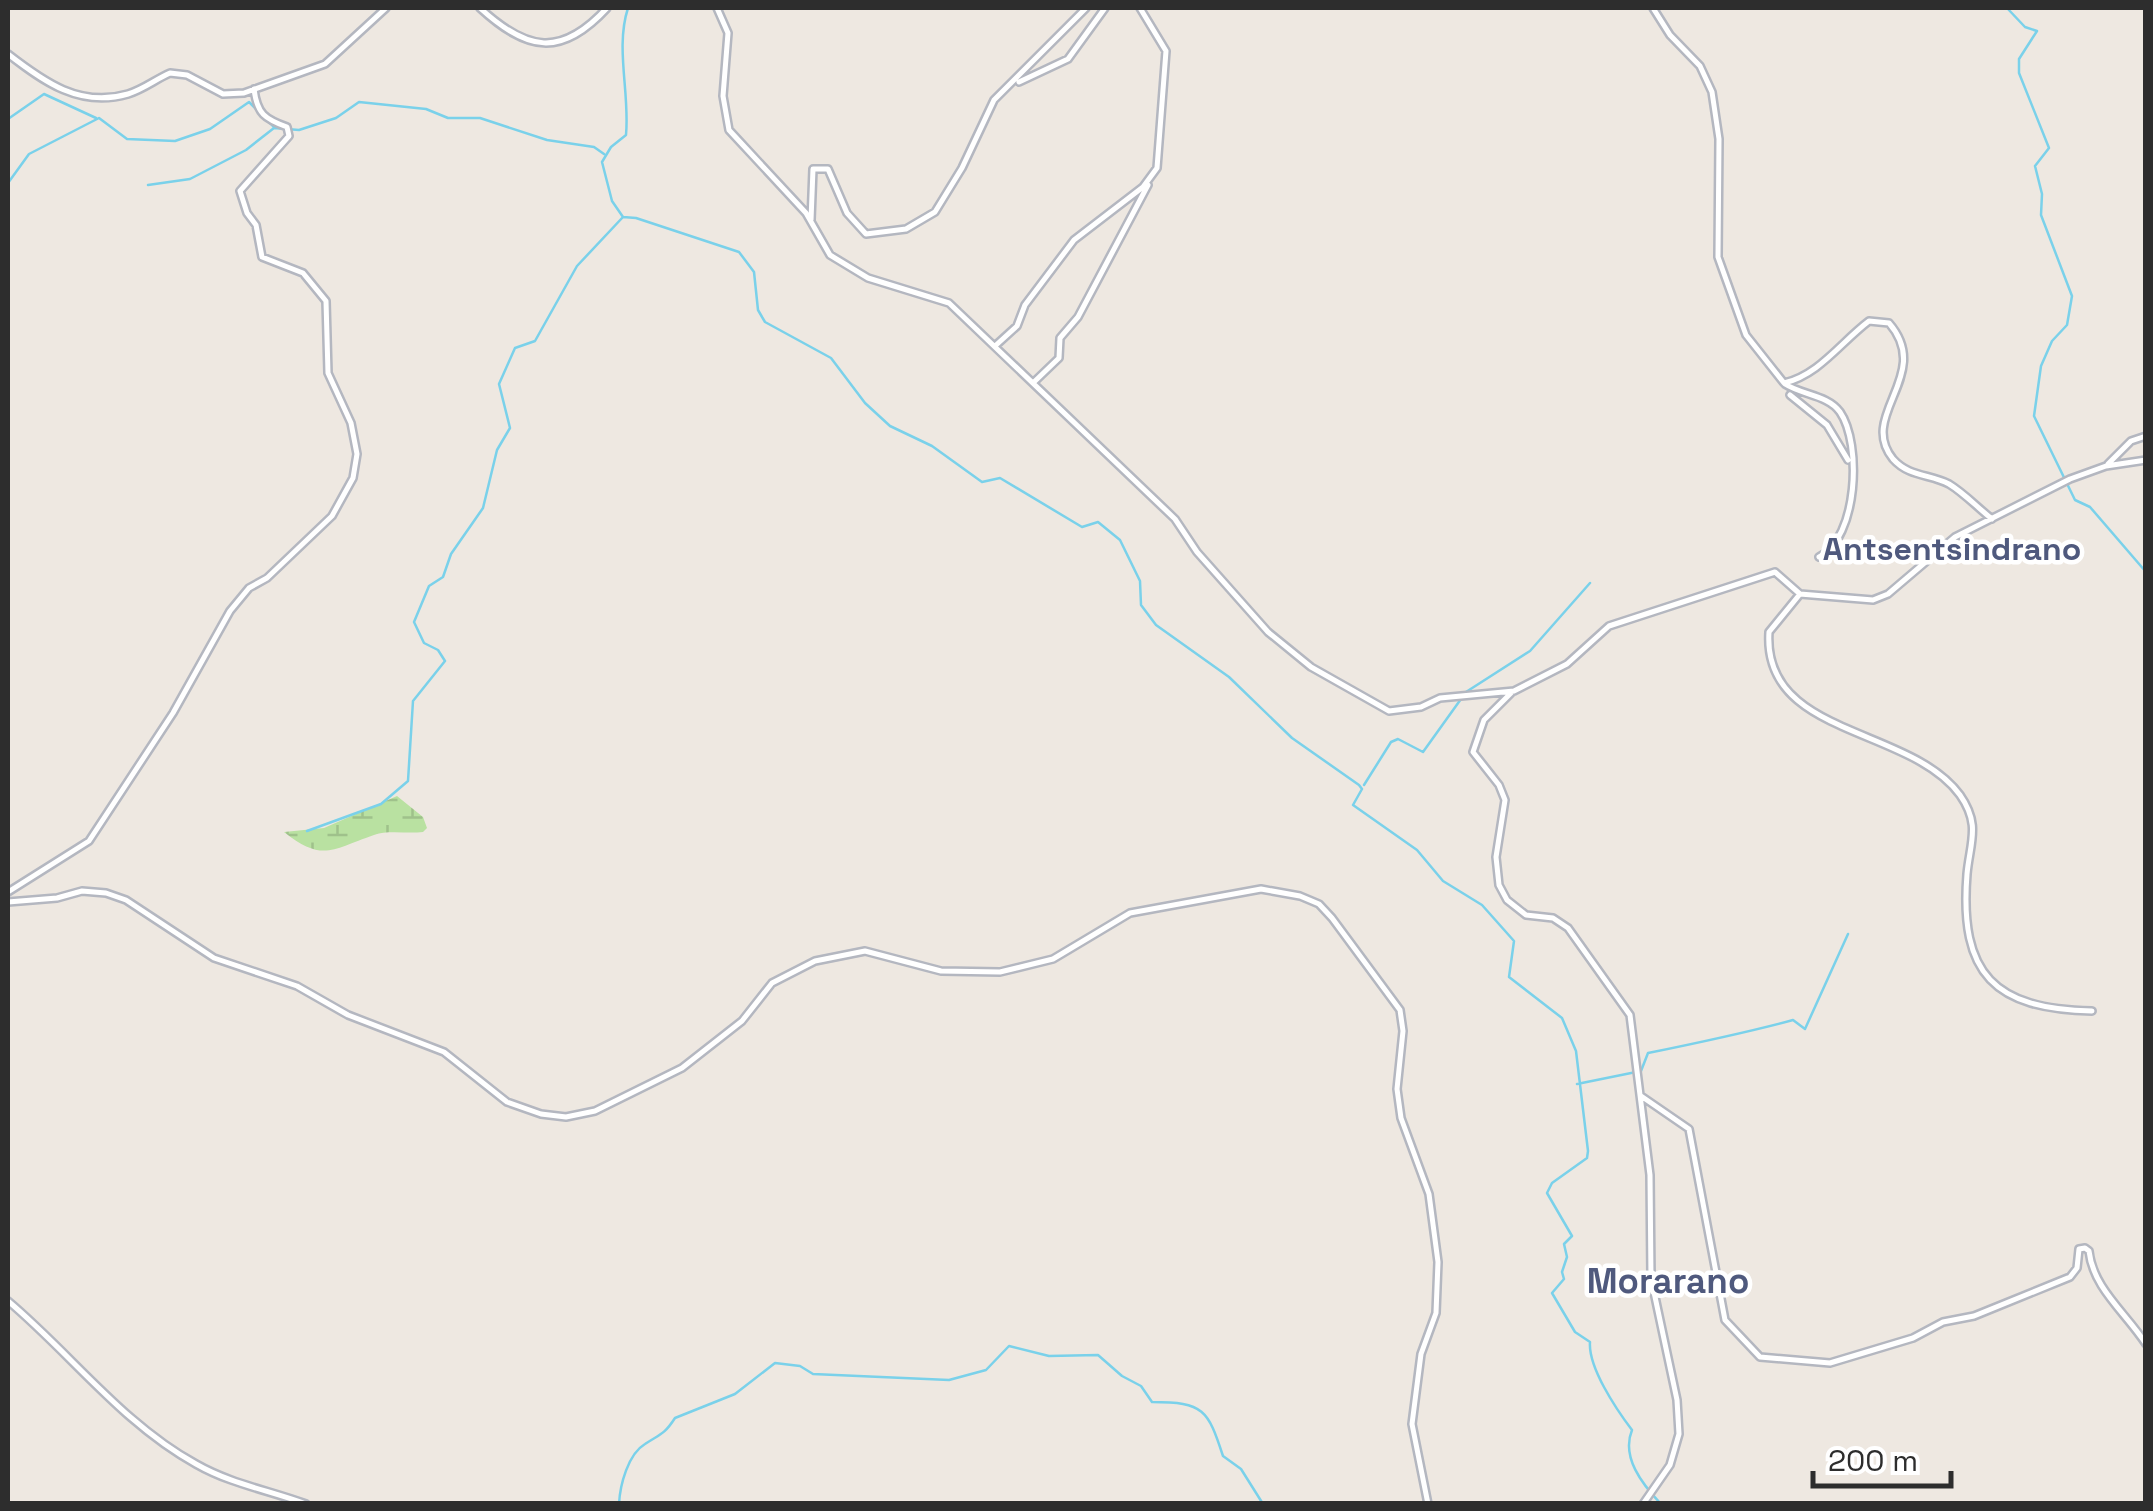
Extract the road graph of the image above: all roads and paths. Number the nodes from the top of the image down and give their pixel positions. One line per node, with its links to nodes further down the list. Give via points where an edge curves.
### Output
1 (386, 8): 11 (street, via 339,56)
2 (480, 8): 3 (street, via 507,32 542,44 572,36)
3 (607, 8)
4 (717, 8): 13 (street, via 728,33 723,96 729,130)
5 (1086, 8): 10 (street)
6 (1105, 8): 10 (street, via 1068,59)
7 (1140, 8): 12 (street, via 1167,63 1161,154)
8 (1652, 8): 16 (street, via 1700,66 1712,92 1719,139 1718,257 1746,334)
9 (8, 54): 11 (street, via 49,85 80,96 132,93 170,73 223,94)
10 (1011, 85): 13 (street, via 988,110 935,212 906,229 866,234 821,167 813,170)
11 (254, 88): 26 (street, via 266,120 288,129 240,191 242,203 256,225 262,257 303,273 326,301 328,373 351,424 353,478 332,516 230,610 173,713 89,841)
12 (1152, 178): 14 (street, via 1074,240 1025,305 1018,326); 15 (street, via 1060,338 1059,358)
13 (810, 220): 14 (street, via 830,255 848,268 949,303)
14 (995, 346): 15 (street)
15 (1034, 382): 25 (street, via 1175,519 1268,632 1312,667 1390,711)
16 (1784, 383): 20 (street, via 1840,411); 22 (street, via 1818,368 1869,321 1889,322 1902,337 1904,354 1902,379 1882,420 1884,447 1910,472 1949,484)
17 (1790, 395): 20 (street, via 1826,425)
18 (2146, 436): 21 (street, via 2130,441)
19 (2146, 460): 21 (street)
20 (1850, 463): 23 (street, via 1850,512)
21 (2106, 466): 22 (street)
22 (1992, 519): 24 (street, via 1956,537 1873,600)
23 (1819, 557)
24 (1800, 594): 25 (street, via 1775,572 1610,626 1566,664); 28 (street, via 1769,632 1772,673 1803,705 1916,758 1960,794 1976,826 1966,881 1972,954 1992,985 2035,1008)
25 (1514, 691): 29 (street, via 1484,720 1473,752 1505,800 1499,886 1526,914 1568,928 1600,968 1630,1015)
26 (8, 892)
27 (8, 902): 34 (street, via 106,892 214,958 297,986 348,1015 444,1052 507,1102 566,1117 595,1111 682,1068 742,1021 772,982 815,960 865,951 941,971 1000,972 1052,959 1130,913 1261,889 1319,904 1400,1010 1401,1118 1429,1194 1438,1262 1436,1313 1421,1354 1412,1424)
28 (2092, 1011)
29 (1641, 1096): 31 (street, via 1689,1129 1725,1320 1760,1357 1830,1363 1913,1338 2070,1277 2085,1248 2094,1280); 32 (street, via 1651,1278 1679,1434 1674,1455)
30 (8, 1301): 33 (street, via 175,1452 232,1483)
31 (2146, 1344)
32 (1645, 1501)
33 (306, 1504)
34 (1428, 1504)

